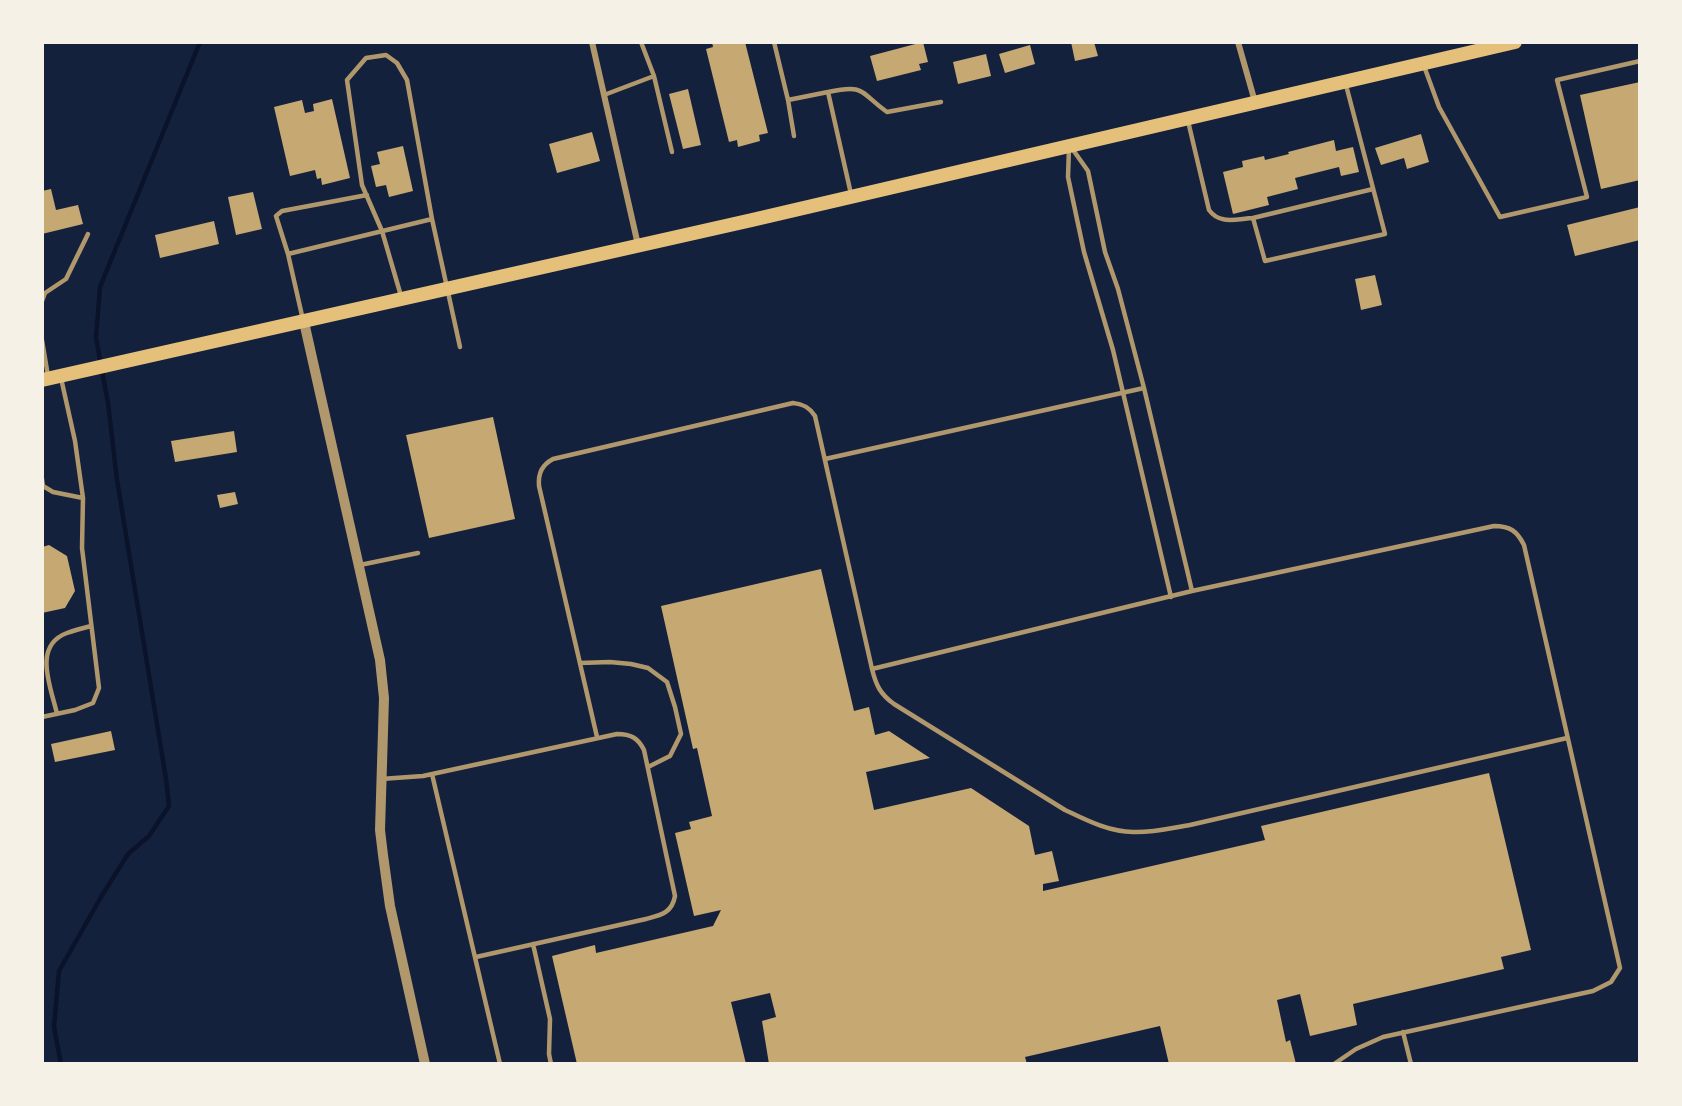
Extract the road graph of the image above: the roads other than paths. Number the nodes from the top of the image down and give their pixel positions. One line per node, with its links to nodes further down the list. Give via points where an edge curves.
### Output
1 (592, 42): 11 (street)
2 (641, 42): 8 (lane)
3 (774, 42): 12 (lane)
4 (1238, 42): 14 (street)
5 (1515, 42): 7 (main road)
6 (1640, 61): 7 (lane, via 1557,80 1587,197 1500,217 1439,107)
7 (1423, 64): 9 (main road)
8 (654, 76): 11 (lane); 18 (lane)
9 (1345, 82): 14 (main road); 19 (lane)
10 (828, 92): 12 (lane); 13 (lane, via 849,87 862,90 888,111); 21 (lane)
11 (604, 94): 26 (street)
12 (788, 100): 16 (lane)
13 (941, 102)
14 (1255, 103): 15 (main road)
15 (1188, 118): 17 (main road); 22 (lane, via 1209,210 1224,221)
16 (794, 136)
17 (1069, 145): 21 (main road); 35 (lane, via 1088,171 1105,252); 36 (lane, via 1068,177 1084,252)
18 (672, 152)
19 (1373, 189): 22 (lane); 22 (lane, via 1385,234 1265,261)
20 (367, 195): 23 (lane, via 347,80 366,58 386,55 407,80); 24 (lane); 27 (lane, via 276,216)
21 (851, 196): 26 (main road)
22 (1253, 218)
23 (432, 219): 24 (lane); 28 (lane)
24 (382, 231): 27 (lane); 29 (lane)
25 (88, 234): 30 (lane, via 66,279 45,294)
26 (638, 245): 28 (main road)
27 (288, 254): 31 (lane)
28 (447, 289): 29 (main road); 33 (lane)
29 (402, 299): 31 (main road)
30 (42, 301)
31 (304, 322): 34 (main road); 41 (street)
32 (42, 340): 34 (lane)
33 (460, 347)
34 (50, 378): 39 (lane, via 75,441)
35 (1144, 388): 36 (lane); 42 (lane)
36 (1123, 392): 37 (lane); 43 (lane)
37 (825, 459): 45 (lane, via 815,416 808,407 794,403 548,462 540,472 539,486); 46 (lane)
38 (42, 479): 39 (lane, via 43,486 53,492)
39 (83, 498): 44 (lane, via 82,548)
40 (418, 553): 41 (lane)
41 (360, 565): 53 (street, via 384,698)
42 (1192, 591): 43 (lane); 50 (lane, via 1505,526 1514,530 1524,545)
43 (1171, 597): 46 (lane)
44 (91, 626): 47 (lane, via 99,688 93,702); 47 (lane, via 66,633 45,655)
45 (580, 663): 49 (lane); 51 (lane, via 631,664 648,668 667,682 681,734 670,756)
46 (872, 669): 50 (lane, via 881,693 894,704 1065,810 1102,826 1131,832 1190,825)
47 (57, 714): 48 (lane)
48 (42, 717)
49 (597, 737): 51 (lane, via 634,736 644,750); 52 (lane)
50 (1567, 738): 56 (lane, via 1620,968 1611,982 1593,991)
51 (648, 767): 54 (lane, via 675,896 670,910)
52 (432, 774): 53 (lane); 55 (lane)
53 (381, 778): 57 (street, via 380,830 385,878)
54 (533, 944): 55 (lane); 59 (lane, via 550,1019)
55 (476, 957): 58 (lane)
56 (1404, 1032): 60 (lane, via 1371,1041); 61 (lane)
57 (425, 1064)
58 (500, 1064)
59 (551, 1064)
60 (1334, 1064)
61 (1411, 1064)

